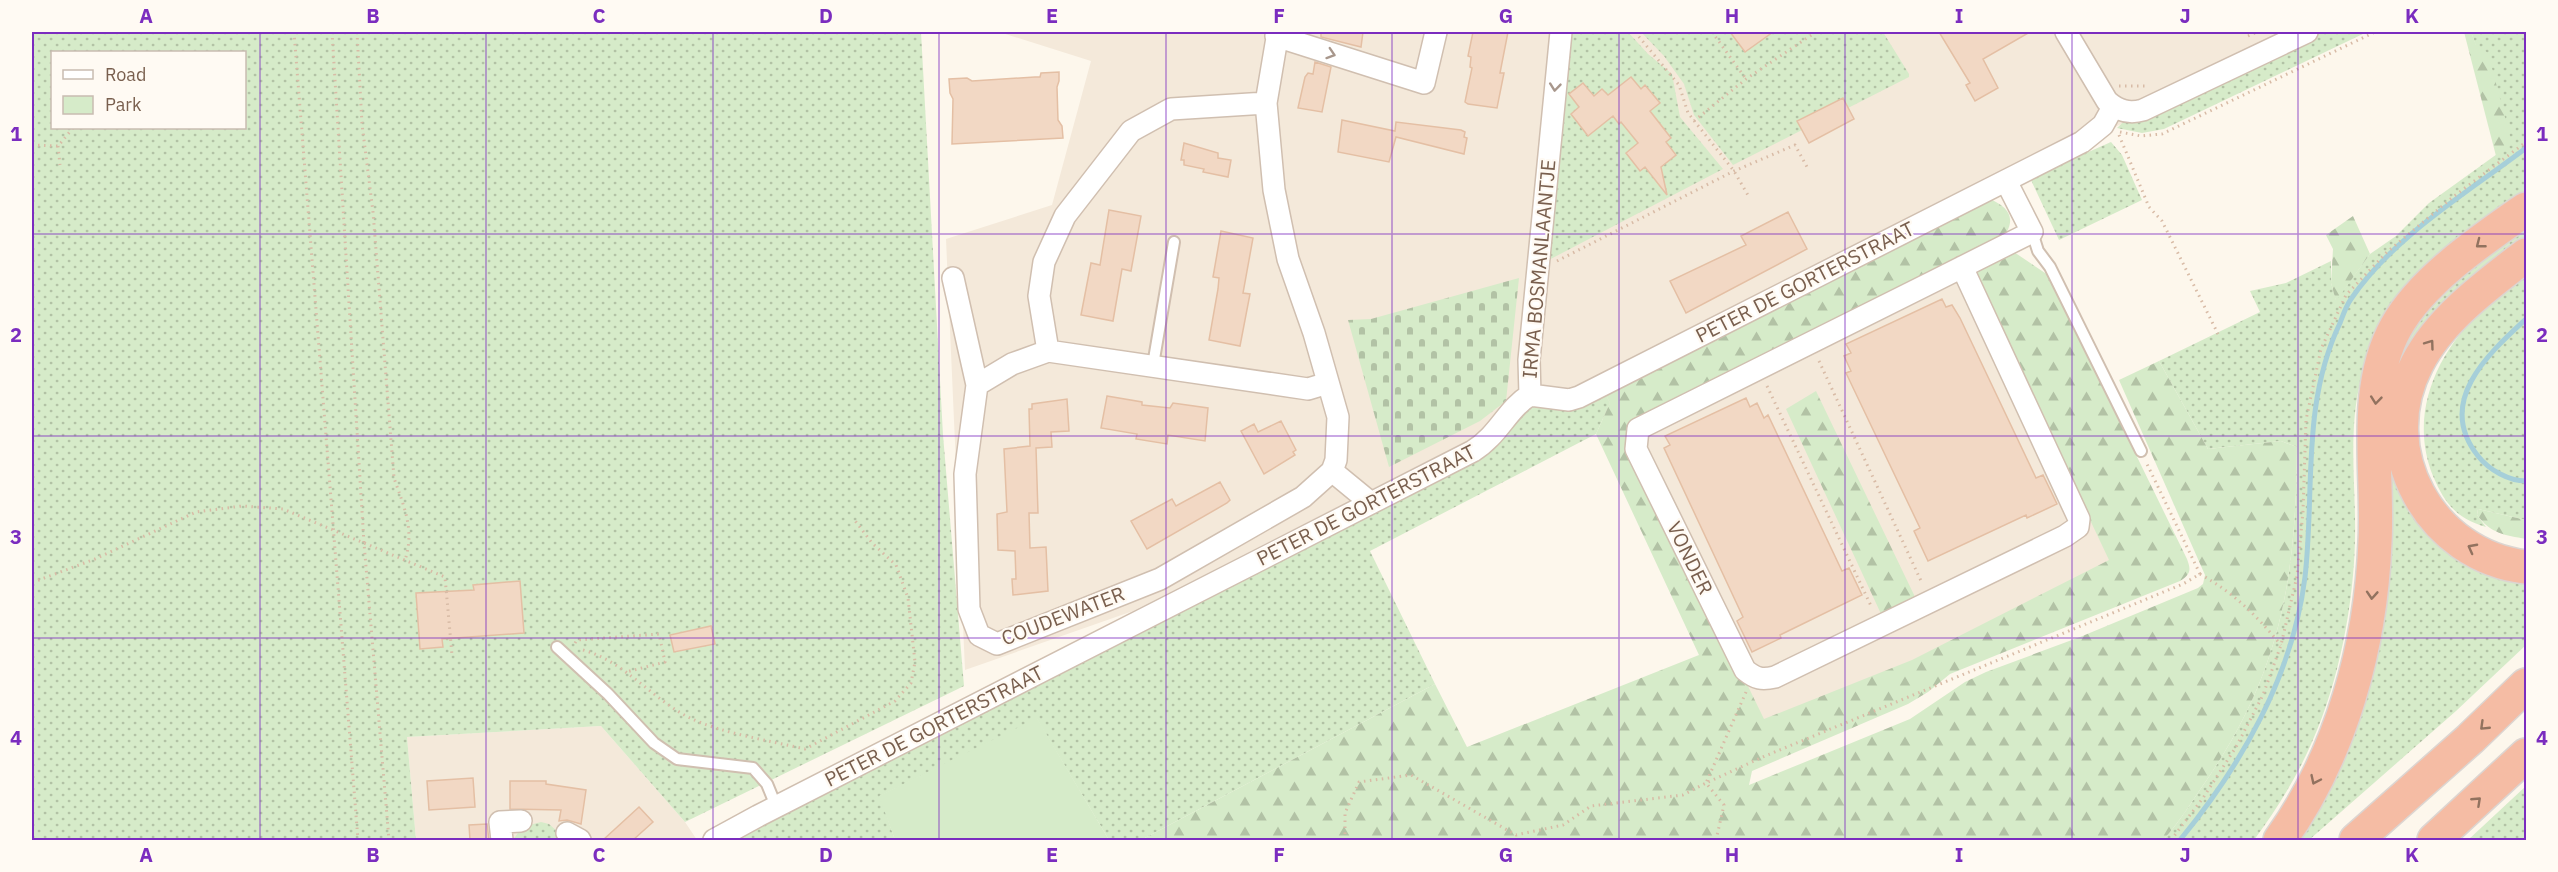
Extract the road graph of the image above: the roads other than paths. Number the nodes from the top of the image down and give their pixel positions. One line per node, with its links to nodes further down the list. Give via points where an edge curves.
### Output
1 (1436, 32): 5 (street, one-way to 1, via 1424,83)
2 (1561, 32): 19 (street, IRMA BOSMANLAANTJE, one-way to 19, via 1528,360)
3 (2066, 32): 7 (street)
4 (2307, 32): 7 (street, via 2143,110 2132,113)
5 (1277, 34): 6 (street)
6 (1266, 103): 15 (street, via 1171,109 1131,131 1065,216 1044,262 1039,296); 17 (street, via 1274,190 1288,259)
7 (2114, 107): 8 (street, PETER DE GORTERSTRAAT, via 2103,125 2082,142)
8 (2006, 181): 10 (street); 19 (street, PETER DE GORTERSTRAAT, via 1579,397 1569,400)
9 (2526, 209): 31 (highway, one-way to 31, via 2416,298 2392,336 2378,382 2375,413 2376,540 2371,605 2336,735 2300,813)
10 (2032, 232): 13 (street, VONDER); 20 (lane, via 2037,251 2050,267)
11 (1174, 242): 16 (lane)
12 (2526, 255): 23 (highway, one-way to 12, via 2480,553 2442,526 2414,489 2401,430 2408,385 2431,341 2476,296)
13 (1962, 267): 13 (street, VONDER, via 2079,519 2078,527 1775,677 1762,680 1752,676 1745,670 1636,449 1638,429)
14 (953, 278): 18 (street, COUDEWATER)
15 (1048, 351): 16 (street); 18 (street, via 1012,364)
16 (1153, 365): 17 (street, via 1308,388)
17 (1328, 382): 21 (street, via 1338,417)
18 (977, 385): 21 (street, COUDEWATER, via 964,474 969,609 980,635 998,644 1160,579 1304,497)
19 (1530, 394): 22 (street, PETER DE GORTERSTRAAT, via 1484,445)
20 (2141, 452)
21 (1332, 471): 22 (street)
22 (1371, 503): 27 (street, PETER DE GORTERSTRAAT)
23 (2526, 567)
24 (557, 647): 27 (lane, via 654,743 677,759 753,768 767,784)
25 (2526, 685): 32 (highway, one-way to 32)
26 (2526, 755): 33 (highway, one-way to 26)
27 (776, 806): 30 (street, PETER DE GORTERSTRAAT)
28 (521, 821): 29 (street, via 500,822)
29 (502, 840)
30 (714, 840)
31 (2280, 840)
32 (2356, 840)
33 (2434, 840)

